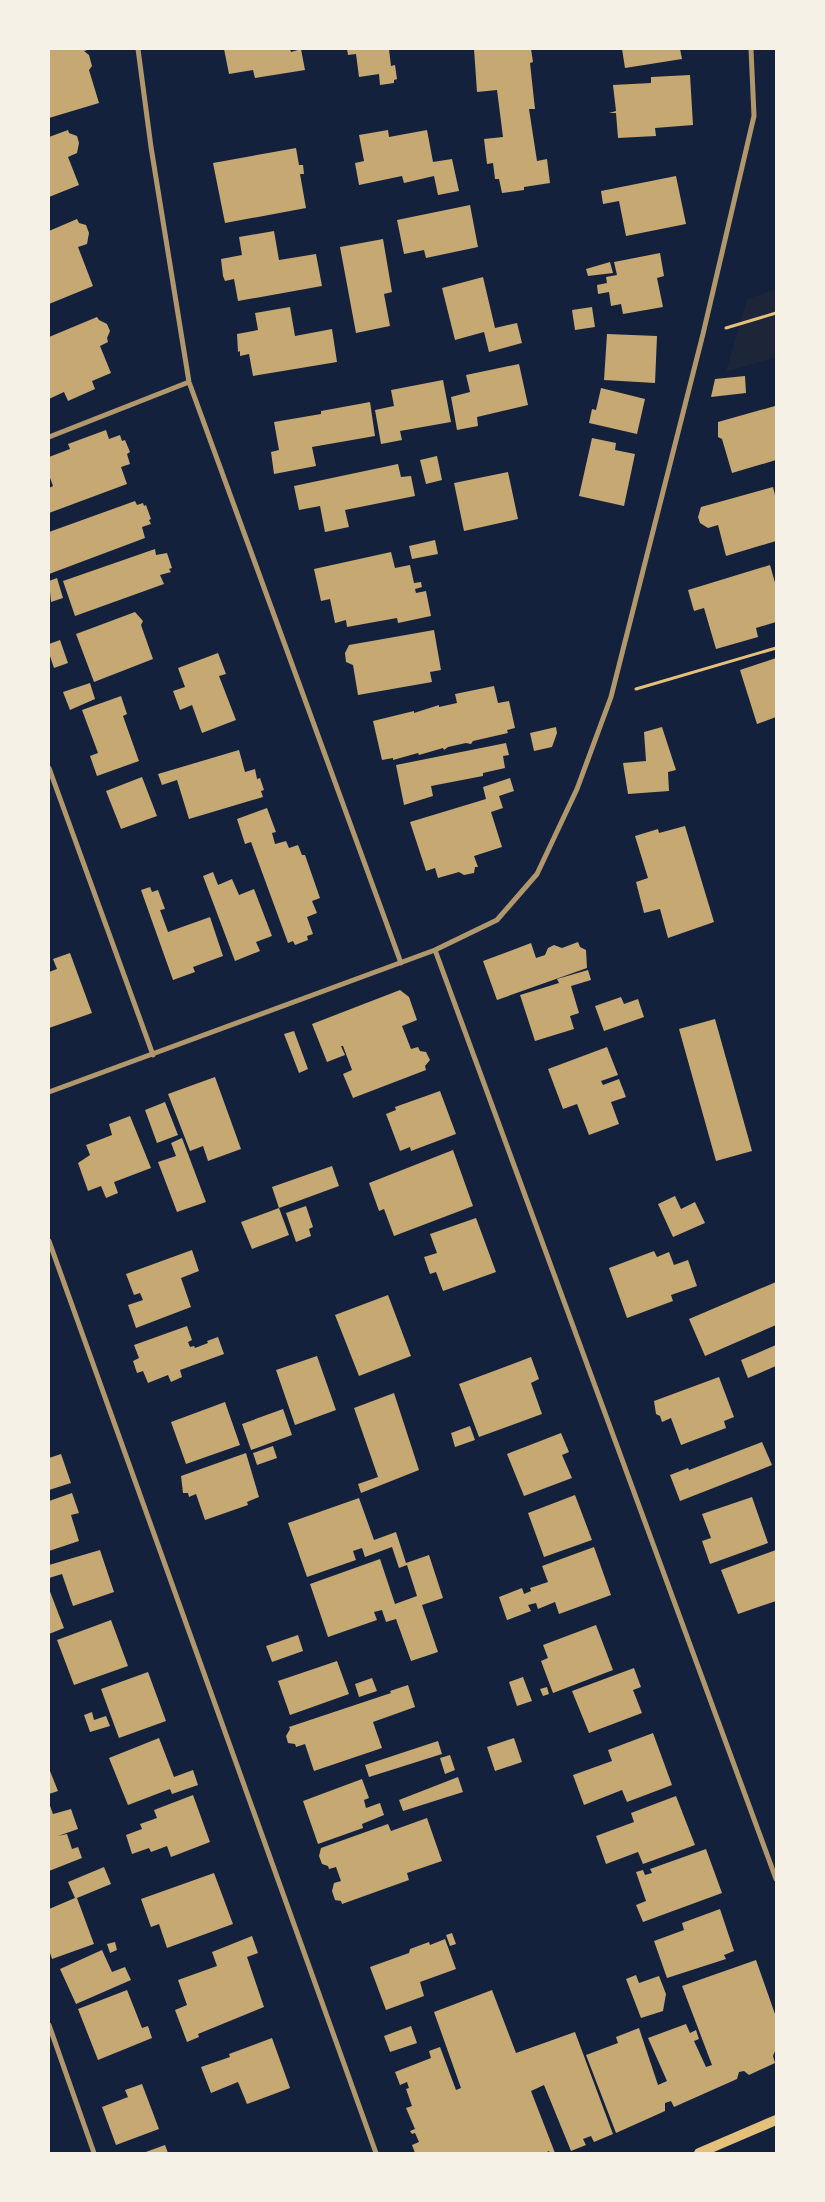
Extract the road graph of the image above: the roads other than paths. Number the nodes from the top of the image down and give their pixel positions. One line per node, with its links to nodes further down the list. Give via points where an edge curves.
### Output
1 (138, 49): 3 (street)
2 (751, 49): 6 (street, via 754,116 703,334 611,696 576,789 537,874 497,920)
3 (189, 382): 4 (street); 7 (street)
4 (49, 437)
5 (49, 768): 8 (street)
6 (435, 950): 7 (street); 11 (street)
7 (401, 963): 8 (street)
8 (153, 1055): 9 (street)
9 (49, 1092)
10 (49, 1241): 15 (street)
11 (776, 1879)
12 (49, 2025): 14 (street)
13 (776, 2120): 16 (main road)
14 (94, 2153)
15 (376, 2153)
16 (699, 2153)

